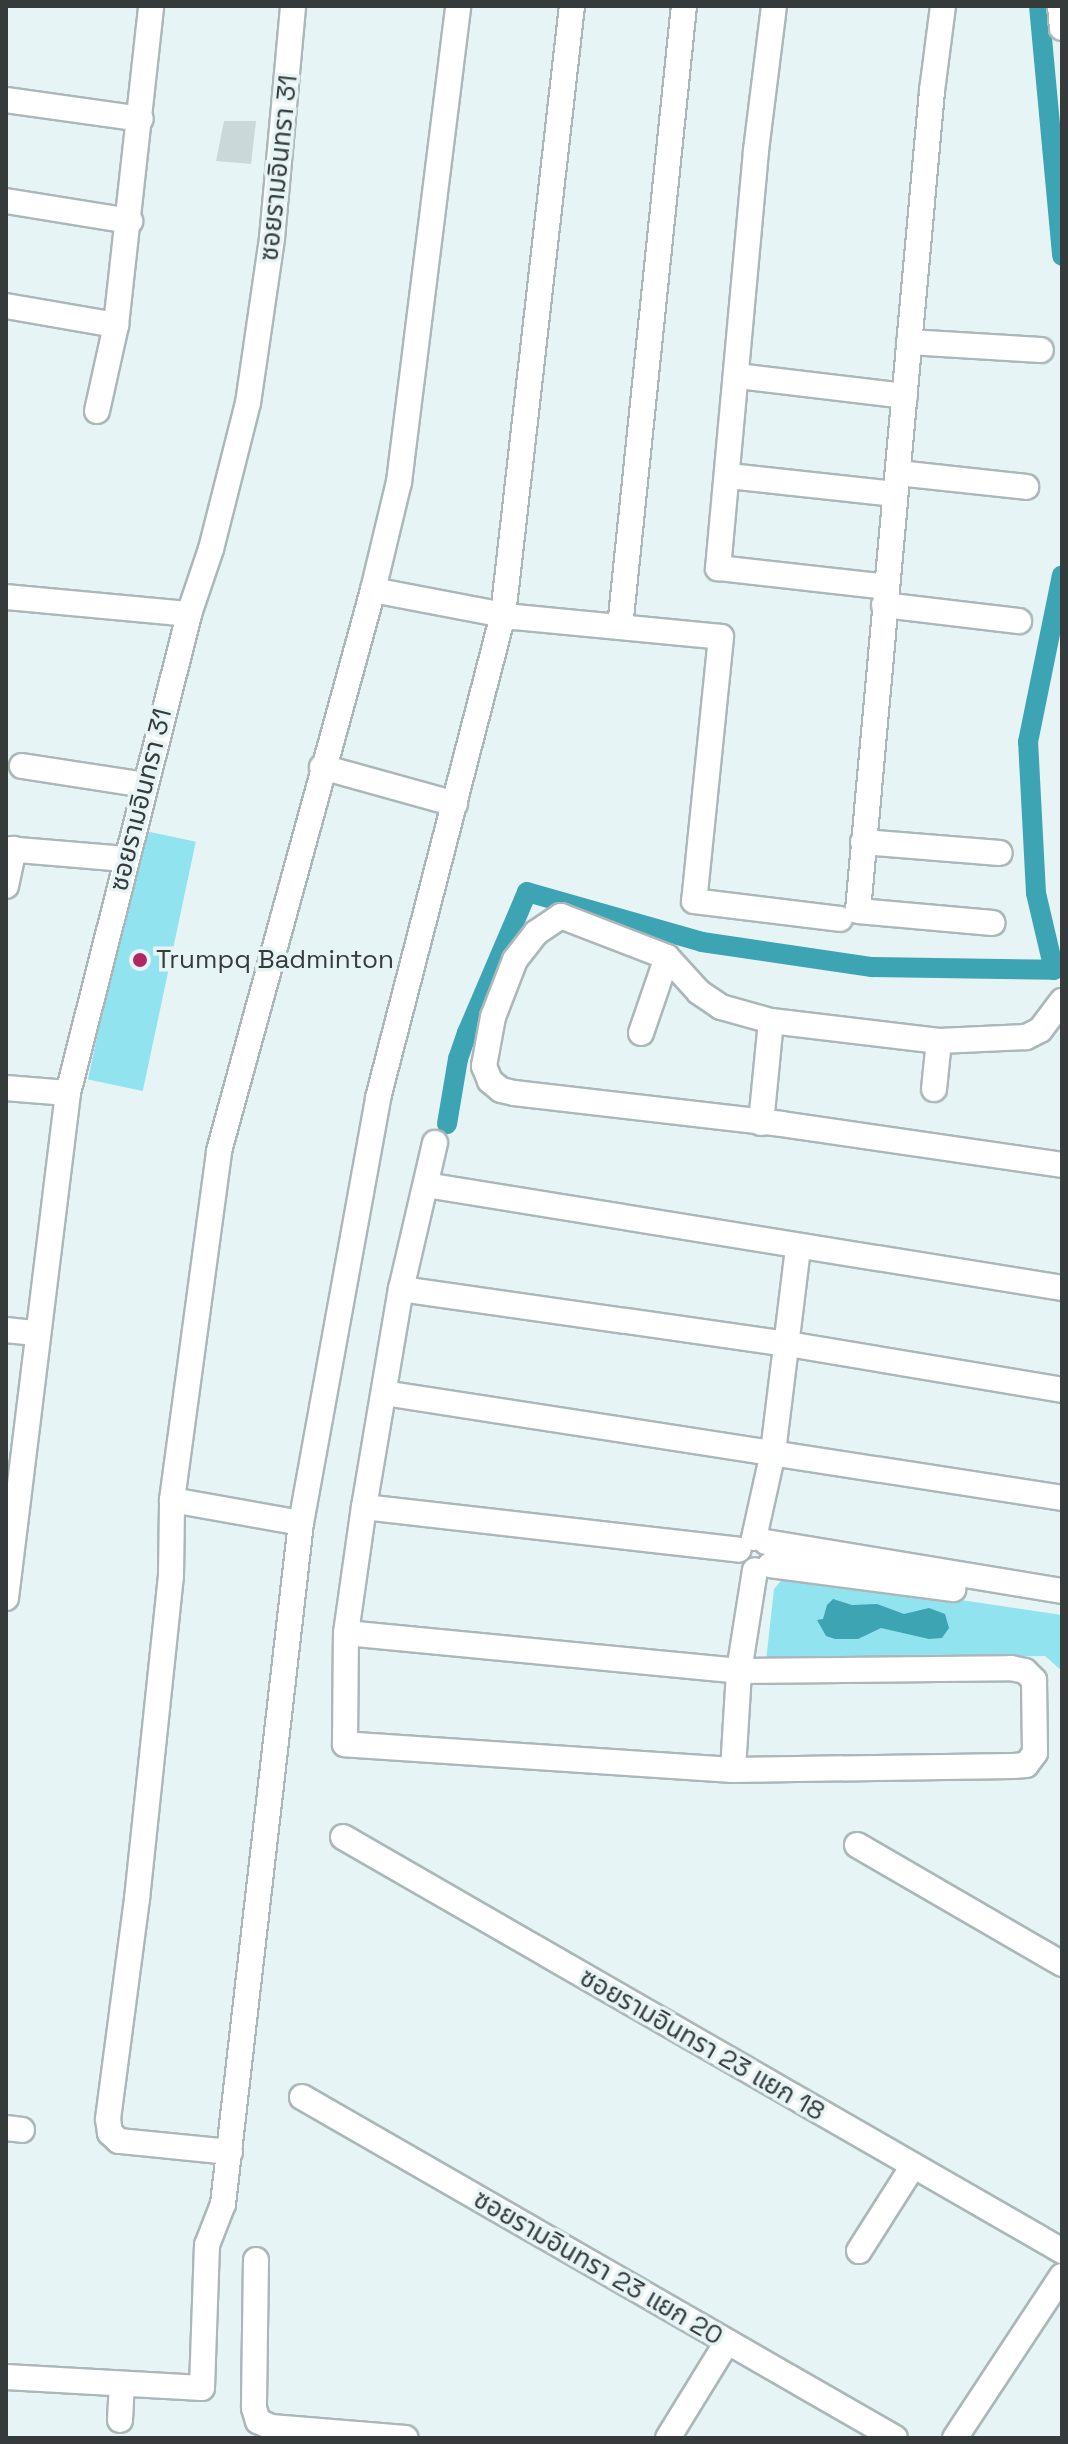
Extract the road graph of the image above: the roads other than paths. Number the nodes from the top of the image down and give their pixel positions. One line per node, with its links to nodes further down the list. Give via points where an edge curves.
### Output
1 (151, 6): 11 (street)
2 (293, 6): 27 (street, ซอยรามอินทรา 31, via 261,329 211,549)
3 (458, 6): 24 (street, via 399,482)
4 (572, 6): 28 (street)
5 (684, 6): 30 (street)
6 (774, 6): 18 (street)
7 (943, 6): 16 (street)
8 (1060, 6): 9 (street)
9 (1062, 28)
10 (6, 100): 11 (street)
11 (141, 119): 13 (street)
12 (6, 201): 13 (street)
13 (130, 221): 15 (street)
14 (6, 306): 15 (street)
15 (116, 325): 20 (street)
16 (909, 342): 17 (street); 19 (street)
17 (1041, 350)
18 (738, 376): 19 (street); 21 (street)
19 (905, 396): 22 (street)
20 (97, 411)
21 (729, 476): 22 (street); 25 (street, via 718,568)
22 (897, 484): 23 (street); 25 (street)
23 (1026, 487)
24 (373, 590): 28 (street); 32 (street)
25 (886, 596): 29 (street); 35 (street)
26 (6, 597): 27 (street)
27 (189, 614): 33 (street, ซอยรามอินทรา 31)
28 (503, 615): 30 (street); 34 (street)
29 (1019, 621)
30 (620, 627): 40 (street, via 721,637 694,901)
31 (22, 766): 33 (street)
32 (322, 767): 34 (street); 64 (street, via 219,1151)
33 (145, 785): 38 (street, ซอยรามอินทรา 31)
34 (455, 804): 66 (street, via 378,1098)
35 (863, 842): 37 (street); 41 (street, via 858,911)
36 (10, 849): 38 (street); 39 (street)
37 (1000, 853)
38 (126, 859): 49 (street, ซอยรามอินทรา 31)
39 (6, 886)
40 (840, 919)
41 (992, 923)
42 (667, 957): 44 (street, via 721,1007); 45 (street); 50 (street, via 561,916 548,922 515,960 493,1017 484,1066 490,1081 514,1093)
43 (1062, 1001): 46 (street, via 1034,1034)
44 (771, 1021): 46 (street); 50 (street)
45 (641, 1033)
46 (939, 1041): 48 (street)
47 (6, 1088): 49 (street)
48 (934, 1089)
49 (68, 1093): 58 (street, ซอยรามอินทรา 31)
50 (771, 1123): 52 (street)
51 (435, 1143): 53 (street)
52 (1062, 1165)
53 (426, 1185): 54 (street); 56 (street)
54 (798, 1247): 55 (street); 59 (street)
55 (1062, 1288)
56 (401, 1289): 59 (street); 61 (street)
57 (6, 1330): 58 (street)
58 (36, 1333): 68 (street, ซอยรามอินทรา 31)
59 (788, 1344): 60 (street); 62 (street)
60 (1062, 1390)
61 (384, 1393): 62 (street); 65 (street)
62 (773, 1452): 63 (street); 67 (street)
63 (1062, 1498)
64 (172, 1500): 66 (street); 78 (street, via 171,1576 108,2119 110,2133 119,2141)
65 (364, 1507): 67 (street); 71 (street)
66 (301, 1523): 78 (street)
67 (757, 1553): 69 (street); 70 (street); 72 (street)
68 (7, 1582)
69 (1062, 1591)
70 (1062, 1606)
71 (346, 1633): 72 (street); 73 (street, via 345,1744)
72 (739, 1671): 73 (street); 73 (street, via 1025,1671 1034,1680 1037,1735 1035,1753 1026,1765)
73 (733, 1770)
74 (343, 1837): 79 (street, ซอยรามอินทรา 23 แยก 18)
75 (857, 1845): 76 (street)
76 (1062, 1964)
77 (302, 2097): 84 (street, ซอยรามอินทรา 23 แยก 20)
78 (230, 2152): 86 (street, via 221,2213 207,2245 202,2388)
79 (913, 2166): 80 (street); 81 (street, ซอยรามอินทรา 23 แยก 18)
80 (859, 2251)
81 (1062, 2251)
82 (256, 2260): 88 (street, via 258,2421 271,2427)
83 (1062, 2276): 91 (street)
84 (727, 2342): 89 (street); 90 (street, ซอยรามอินทรา 23 แยก 20)
85 (6, 2377): 86 (street)
86 (122, 2385): 87 (street)
87 (120, 2420)
88 (406, 2438)
89 (668, 2438)
90 (895, 2438)
91 (955, 2438)

